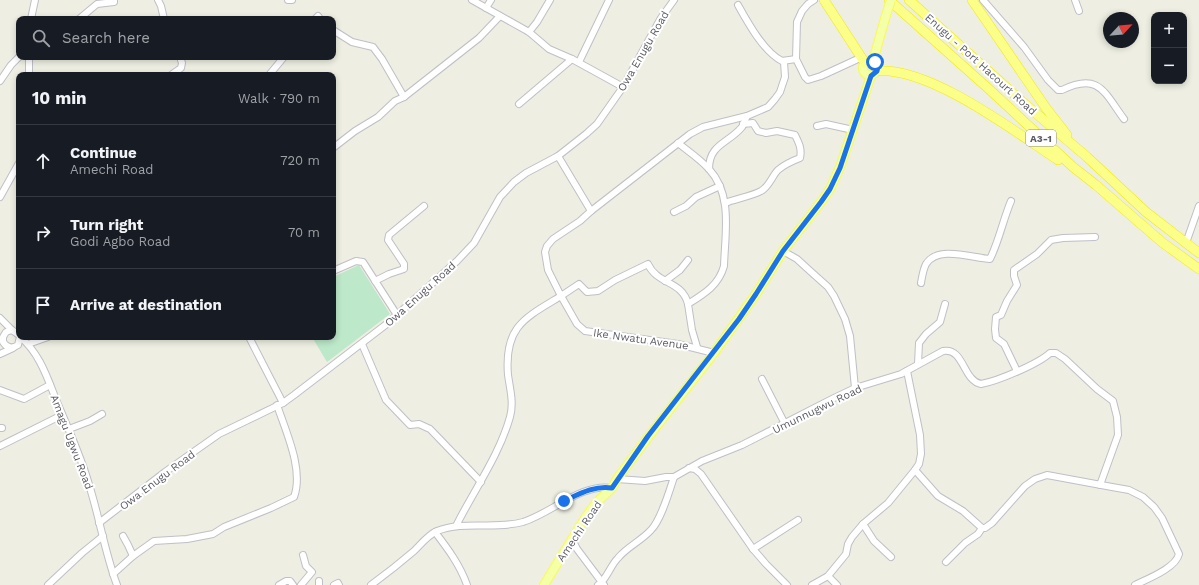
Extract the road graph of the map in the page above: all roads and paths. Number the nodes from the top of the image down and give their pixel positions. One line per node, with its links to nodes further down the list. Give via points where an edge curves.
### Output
1 (35, 0): 22 (street)
2 (114, 0): 23 (street, via 97,4)
3 (158, 0): 24 (street)
4 (288, 0): 5 (street)
5 (292, 0)
6 (472, 0): 20 (street)
7 (491, 0): 20 (street)
8 (550, 0): 27 (street)
9 (609, 0): 35 (street)
10 (674, 0): 42 (street, Owa Enugu Road, via 661,18)
11 (814, 0): 18 (street)
12 (824, 0): 34 (highway)
13 (890, 0): 34 (main road, bridge); 55 (highway, A3-1)
14 (909, 0): 53 (highway, Enugu - Port Hacourt Road)
15 (972, 0): 53 (highway, via 1046,108)
16 (983, 0): 46 (street, via 1058,90 1088,82 1094,84 1100,87)
17 (1075, 0): 21 (street)
18 (807, 2): 29 (street, via 797,22)
19 (738, 5): 36 (street, via 765,46)
20 (486, 8): 25 (street)
21 (1079, 11)
22 (32, 16)
23 (83, 16)
24 (163, 16)
25 (500, 16): 27 (street); 43 (street, via 479,38)
26 (336, 32): 43 (street, via 352,42 373,47)
27 (529, 32): 28 (street, via 550,49)
28 (572, 59): 35 (street); 44 (street)
29 (796, 59): 34 (street, via 808,80); 36 (street)
30 (16, 60): 41 (street)
31 (29, 60): 37 (street)
32 (181, 60): 38 (street, via 181,68)
33 (282, 60): 39 (street)
34 (866, 61): 40 (main road, via 878,66); 40 (main road, via 863,66 864,72)
35 (579, 62): 42 (street)
36 (784, 62): 45 (street, via 785,77 780,92 768,107)
37 (29, 72)
38 (175, 72)
39 (272, 72)
40 (874, 74): 49 (main road, Amechi Road); 55 (highway, via 893,71 923,80 949,92 981,109)
41 (0, 81)
42 (623, 87): 52 (street, Owa Enugu Road, via 597,124)
43 (404, 97): 51 (street)
44 (519, 104)
45 (747, 116): 47 (street); 50 (street, via 703,127)
46 (1124, 119)
47 (743, 124): 56 (street, via 712,154); 61 (street, via 753,123 758,130 766,133 777,131 795,136 802,151 800,158 778,170 761,192)
48 (817, 126): 49 (street, via 826,124)
49 (853, 130): 68 (main road, Amechi Road, via 830,189)
50 (678, 143): 56 (street); 64 (street)
51 (336, 146)
52 (558, 156): 64 (street); 79 (street, Owa Enugu Road, via 526,173 505,190 474,243)
53 (1087, 157): 67 (highway, Enugu - Port Hacourt Road, via 1146,212)
54 (16, 168): 58 (street)
55 (1073, 168): 71 (highway, A3-1, via 1163,243)
56 (709, 169): 57 (street)
57 (720, 186): 61 (street); 65 (street, via 696,197)
58 (3, 188): 59 (street)
59 (0, 197)
60 (1011, 201): 75 (street, via 990,259 962,254 934,256 923,272)
61 (725, 203): 77 (street, via 722,273 712,288)
62 (424, 206): 73 (street, via 389,235 388,240 404,264 404,269)
63 (1199, 206): 67 (street)
64 (591, 211): 76 (street, Ike Nwatu Avenue, via 547,246 545,252 548,270)
65 (674, 212)
66 (1095, 237): 96 (street, via 1051,240 1037,254 1014,270 1017,285 1001,315 996,317 995,329 996,338 1004,344)
67 (1186, 243): 69 (highway, Enugu - Port Hacourt Road)
68 (783, 251): 92 (main road, Amechi Road); 99 (street, via 810,270 834,296 850,336)
69 (1199, 253)
70 (688, 260): 74 (street)
71 (1199, 268)
72 (336, 271): 73 (street, via 361,261)
73 (375, 281): 79 (street)
74 (665, 281): 76 (street, via 653,273 648,264 598,291 587,292 579,284); 77 (street, via 682,291)
75 (921, 283)
76 (561, 296): 91 (street, Ike Nwatu Avenue, via 577,324 585,331); 111 (street, via 528,317 514,331 508,361 512,399 510,417)
77 (688, 304): 91 (street)
78 (945, 304): 94 (street, via 940,322 919,343)
79 (396, 315): 88 (street, Owa Enugu Road)
80 (0, 318): 81 (street)
81 (12, 330): 82 (street); 83 (street)
82 (16, 333)
83 (1, 337): 89 (street, via 6,345)
84 (18, 340): 89 (street)
85 (24, 340): 90 (street, Amagu Ugwu Road)
86 (42, 340): 90 (street)
87 (250, 340): 101 (street)
88 (362, 344): 101 (street, Owa Enugu Road); 111 (street, via 386,400 410,425 419,424 430,429)
89 (15, 346): 90 (street); 93 (street)
90 (30, 346): 98 (street, Amagu Ugwu Road)
91 (697, 348): 92 (street, Ike Nwatu Avenue)
92 (714, 353): 110 (main road, Amechi Road, via 648,436)
93 (0, 354)
94 (918, 364): 95 (street, Umunnugwu Road); 96 (street, Umunnugwu Road, via 947,350 957,355 978,384)
95 (907, 371): 99 (street, Umunnugwu Road); 108 (street, via 920,435 921,454)
96 (1017, 371): 112 (street, Umunnugwu Road, via 1027,368 1050,353 1056,353 1113,402 1118,436)
97 (762, 380): 104 (street)
98 (50, 385): 100 (street, via 24,399); 103 (street, Amagu Ugwu Road)
99 (855, 388): 104 (street, Umunnugwu Road)
100 (0, 390)
101 (280, 404): 115 (street, Owa Enugu Road, via 219,434); 125 (street, via 297,467 294,496 213,534 154,541)
102 (102, 414): 105 (street)
103 (62, 415): 105 (street, Amagu Ugwu Road); 106 (street)
104 (785, 424): 107 (street, Umunnugwu Road)
105 (69, 429): 115 (street, Amagu Ugwu Road, via 85,470)
106 (0, 446)
107 (689, 468): 109 (street, Umunnugwu Road); 123 (street, via 701,474)
108 (915, 470): 116 (street, via 883,508); 118 (street, via 938,496 963,511)
109 (674, 477): 110 (street, Umunnugwu Road); 130 (street, via 656,524 613,563)
110 (618, 479): 113 (main road, Amechi Road)
111 (481, 482): 117 (street)
112 (1100, 485): 118 (street, via 1047,475 1040,477 1021,490 992,523); 143 (street, via 1128,490 1148,501 1162,518 1178,554 1170,566)
113 (612, 488): 117 (street, via 603,486 593,489 523,522); 122 (main road, Amechi Road, via 597,502)
114 (798, 520): 123 (street)
115 (99, 523): 120 (street, Amagu Ugwu Road)
116 (863, 524): 126 (street, via 874,541); 128 (street, via 848,544 846,554)
117 (456, 526): 119 (street)
118 (982, 528): 127 (street)
119 (435, 532): 137 (street); 138 (street, via 463,573)
120 (103, 536): 129 (street, Amagu Ugwu Road); 131 (street)
121 (122, 536): 125 (street)
122 (572, 539): 130 (street); 139 (main road, Amechi Road)
123 (753, 549): 140 (street)
124 (303, 555): 134 (street, via 306,566 312,572)
125 (133, 556): 129 (street)
126 (891, 557)
127 (946, 562)
128 (828, 576): 141 (street); 142 (street)
129 (114, 581)
130 (603, 584)
131 (48, 585)
132 (279, 585): 133 (street, via 286,581 290,581)
133 (292, 585)
134 (301, 585)
135 (334, 585): 136 (street)
136 (340, 585)
137 (371, 585)
138 (467, 585)
139 (544, 585)
140 (787, 585)
141 (812, 585)
142 (837, 585)
143 (1135, 585)

